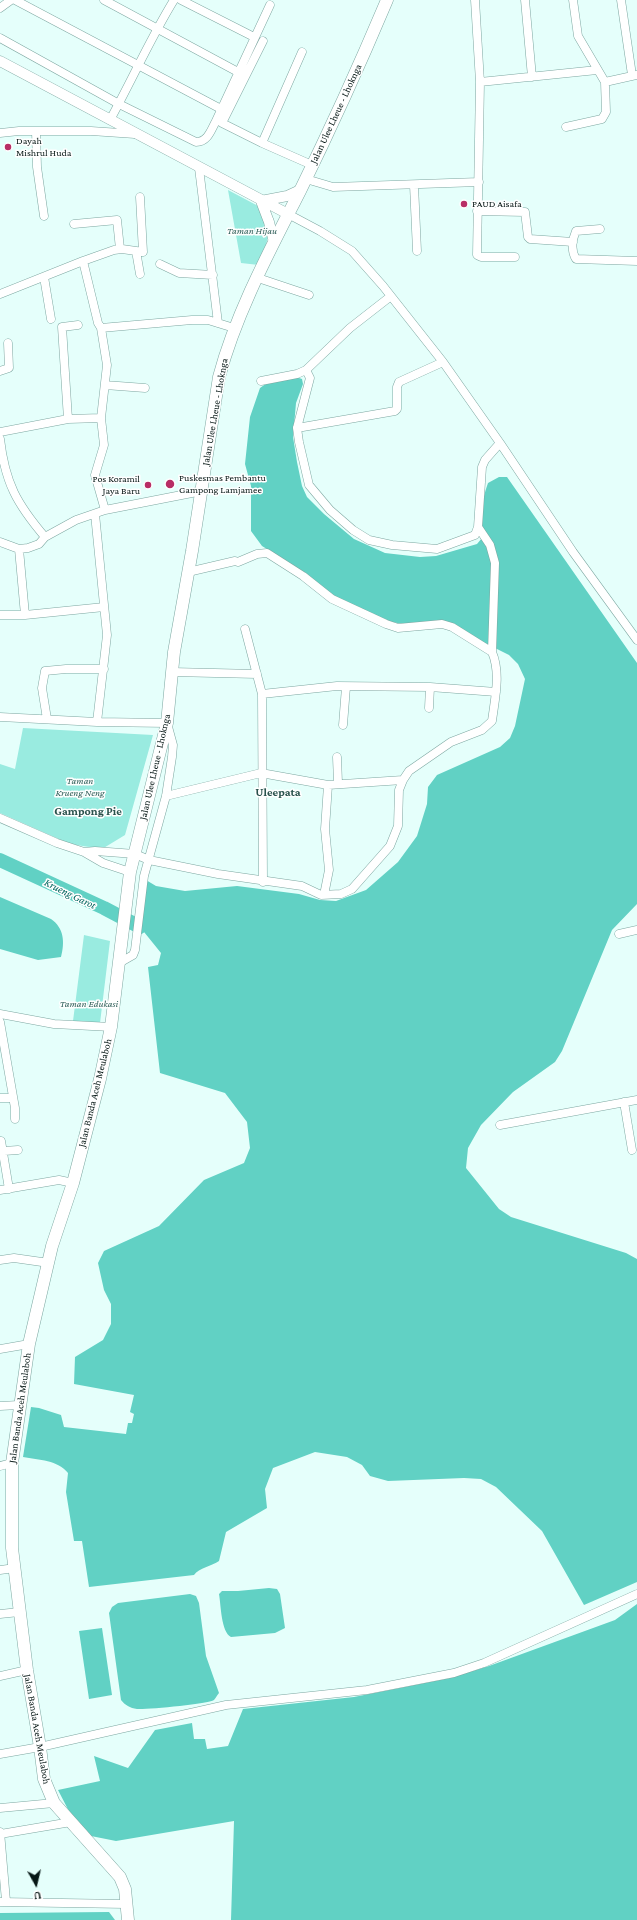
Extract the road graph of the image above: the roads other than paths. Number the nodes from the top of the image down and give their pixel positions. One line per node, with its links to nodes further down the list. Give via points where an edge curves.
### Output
1 (11, 0): 12 (street)
2 (15, 0): 19 (street)
3 (104, 0): 13 (street)
4 (174, 0): 13 (street)
5 (181, 0): 14 (street)
6 (387, 0): 34 (highway, Jalan Ulee Lheue - Lhoknga, via 367,49)
7 (475, 0): 24 (street)
8 (525, 0): 23 (street)
9 (573, 0): 20 (street, via 578,36)
10 (621, 0): 22 (street)
11 (270, 5): 14 (street)
12 (0, 8)
13 (157, 27): 19 (street); 21 (street)
14 (254, 37): 21 (street)
15 (0, 38): 26 (street)
16 (263, 41): 33 (street, via 222,123)
17 (302, 52): 33 (street)
18 (0, 61): 28 (main road)
19 (140, 65): 26 (street); 27 (street)
20 (597, 70): 23 (street); 25 (street)
21 (238, 72): 27 (street)
22 (634, 75): 25 (street)
23 (532, 77): 24 (street)
24 (480, 82): 37 (street)
25 (605, 82): 29 (street, via 606,115 602,119)
26 (119, 104): 27 (street, via 196,142 206,139); 28 (street)
27 (221, 109)
28 (110, 120): 32 (main road)
29 (566, 126)
30 (36, 131): 31 (street); 32 (street); 44 (street, via 37,167)
31 (0, 133)
32 (137, 134): 35 (main road)
33 (262, 144): 34 (street)
34 (312, 165): 36 (highway, Jalan Ulee Lheue - Lhoknga)
35 (199, 168): 41 (main road); 57 (street)
36 (306, 179): 38 (street, via 333,188); 39 (highway, Jalan Ulee Lheue - Lhoknga)
37 (479, 182): 38 (street); 42 (street)
38 (414, 185): 51 (street)
39 (300, 190): 41 (main road, via 287,196); 43 (highway, Jalan Ulee Lheue - Lhoknga)
40 (140, 197): 50 (street, via 143,252)
41 (261, 201): 43 (main road); 47 (main road)
42 (477, 211): 48 (street, via 525,212 530,239); 52 (street, via 478,256)
43 (288, 214): 47 (highway, Jalan Ulee Lheue - Lhoknga); 62 (street, via 352,251)
44 (44, 216)
45 (74, 224): 49 (street, via 117,220)
46 (600, 230): 48 (street, via 577,231)
47 (274, 242): 59 (highway, Jalan Ulee Lheue - Lhoknga)
48 (573, 242): 54 (street, via 576,259)
49 (120, 249): 50 (street); 53 (street)
50 (136, 251): 56 (street)
51 (417, 251)
52 (515, 257)
53 (84, 261): 58 (street); 66 (street)
54 (637, 261)
55 (160, 264): 57 (street, via 179,273)
56 (140, 274)
57 (213, 275): 64 (street)
58 (44, 277): 60 (street); 63 (street)
59 (258, 278): 61 (street); 67 (highway, Jalan Ulee Lheue - Lhoknga)
60 (0, 294)
61 (309, 295)
62 (391, 296): 69 (street); 70 (street, via 345,333)
63 (51, 319)
64 (218, 323): 66 (street, via 192,320); 67 (street)
65 (78, 325): 76 (street, via 62,327)
66 (101, 328): 73 (street, via 107,365)
67 (234, 328): 81 (highway, Jalan Ulee Lheue - Lhoknga, via 219,377)
68 (8, 343): 71 (street, via 9,368)
69 (443, 362): 77 (street, via 399,382 395,411); 80 (street)
70 (306, 370): 72 (street); 77 (street, via 310,378)
71 (0, 371)
72 (261, 380)
73 (105, 384): 74 (street); 75 (street)
74 (145, 388)
75 (101, 418): 76 (street); 82 (street, via 104,446 95,475)
76 (68, 419): 78 (street)
77 (297, 428): 84 (street, via 309,485 330,510 369,540 437,549 473,537)
78 (0, 432)
79 (0, 439): 85 (street, via 4,469 10,485 25,514)
80 (500, 443): 84 (street, via 482,467); 93 (street, via 573,552)
81 (202, 491): 82 (street); 88 (highway, Jalan Ulee Lheue - Lhoknga)
82 (105, 510): 83 (street)
83 (95, 514): 85 (street, via 76,520); 89 (street)
84 (479, 529): 94 (street, via 490,545 495,563)
85 (45, 537): 87 (street, via 34,546)
86 (0, 542): 87 (street)
87 (19, 549): 91 (street)
88 (188, 572): 94 (street, via 238,562 257,554 267,554 303,576 332,599 386,624 398,628 442,624); 96 (highway, Jalan Ulee Lheue - Lhoknga)
89 (104, 607): 91 (street); 95 (street, via 107,636)
90 (0, 615): 91 (street)
91 (25, 615)
92 (244, 629): 97 (street)
93 (637, 640)
94 (492, 650): 100 (street, via 497,664)
95 (104, 669): 104 (street, via 66,668 45,671 42,688); 105 (street)
96 (172, 672): 97 (street); 106 (highway, Jalan Ulee Lheue - Lhoknga)
97 (256, 674): 101 (street)
98 (346, 687): 99 (street); 101 (street); 107 (street)
99 (430, 687): 100 (street); 102 (street)
100 (496, 692): 110 (street, via 491,722 482,730 451,742 409,771)
101 (262, 694): 109 (street)
102 (428, 708)
103 (0, 717): 104 (street)
104 (47, 719): 105 (street)
105 (97, 722): 106 (street)
106 (167, 723): 113 (street, via 173,745); 116 (highway, Jalan Ulee Lheue - Lhoknga)
107 (343, 725)
108 (337, 757): 111 (street)
109 (261, 773): 112 (street); 113 (street); 119 (street)
110 (403, 780): 111 (street); 120 (street, via 399,790 398,826 390,846 352,889 341,894)
111 (338, 783): 112 (street)
112 (328, 784): 120 (street, via 325,829 329,870)
113 (166, 796): 117 (street)
114 (0, 818): 115 (street)
115 (84, 852): 116 (street); 118 (street)
116 (135, 854): 117 (street); 118 (highway, Jalan Ulee Lheue - Lhoknga)
117 (149, 860): 119 (street); 123 (street, via 144,876 136,950 133,955)
118 (129, 874): 123 (highway, Jalan Banda Aceh Meulaboh)
119 (263, 882): 120 (street, via 302,886)
120 (324, 895)
121 (637, 930): 122 (street)
122 (619, 934)
123 (119, 963): 126 (highway, Jalan Banda Aceh Meulaboh)
124 (0, 1014): 126 (street, via 54,1024)
125 (0, 1022): 128 (street)
126 (111, 1027): 137 (highway, Jalan Banda Aceh Meulaboh)
127 (0, 1098): 128 (street)
128 (13, 1098): 131 (street)
129 (637, 1100): 130 (street)
130 (624, 1102): 132 (street); 135 (street)
131 (15, 1119)
132 (500, 1125)
133 (1, 1141): 136 (street)
134 (18, 1150): 136 (street)
135 (632, 1150)
136 (4, 1152): 138 (street)
137 (72, 1183): 138 (street, via 59,1180); 141 (highway, Jalan Banda Aceh Meulaboh)
138 (9, 1189): 139 (street)
139 (0, 1190)
140 (0, 1260): 141 (street, via 14,1258)
141 (49, 1262): 142 (highway, Jalan Banda Aceh Meulaboh)
142 (29, 1344): 143 (street); 145 (highway, Jalan Banda Aceh Meulaboh)
143 (0, 1349)
144 (0, 1406): 145 (street)
145 (19, 1406): 146 (highway, Jalan Banda Aceh Meulaboh)
146 (12, 1463): 147 (street); 148 (highway, Jalan Banda Aceh Meulaboh, via 11,1522)
147 (0, 1466)
148 (15, 1568): 149 (street); 151 (highway, Jalan Banda Aceh Meulaboh)
149 (0, 1570)
150 (637, 1594): 155 (street, via 484,1663 454,1672 367,1690 226,1705)
151 (20, 1612): 152 (street); 153 (highway, Jalan Banda Aceh Meulaboh)
152 (0, 1614)
153 (27, 1670): 154 (street); 155 (highway, Jalan Banda Aceh Meulaboh)
154 (0, 1676)
155 (40, 1746): 156 (street); 157 (highway, Jalan Banda Aceh Meulaboh, via 44,1779)
156 (0, 1754)
157 (54, 1803): 158 (street); 159 (highway, Jalan Banda Aceh Meulaboh)
158 (0, 1808)
159 (71, 1822): 160 (street); 162 (highway, Jalan Banda Aceh Meulaboh, via 120,1877 125,1889)
160 (0, 1833): 161 (street)
161 (3, 1902): 162 (street)
162 (126, 1904): 163 (highway, Jalan Banda Aceh Meulaboh)
163 (128, 1920)

